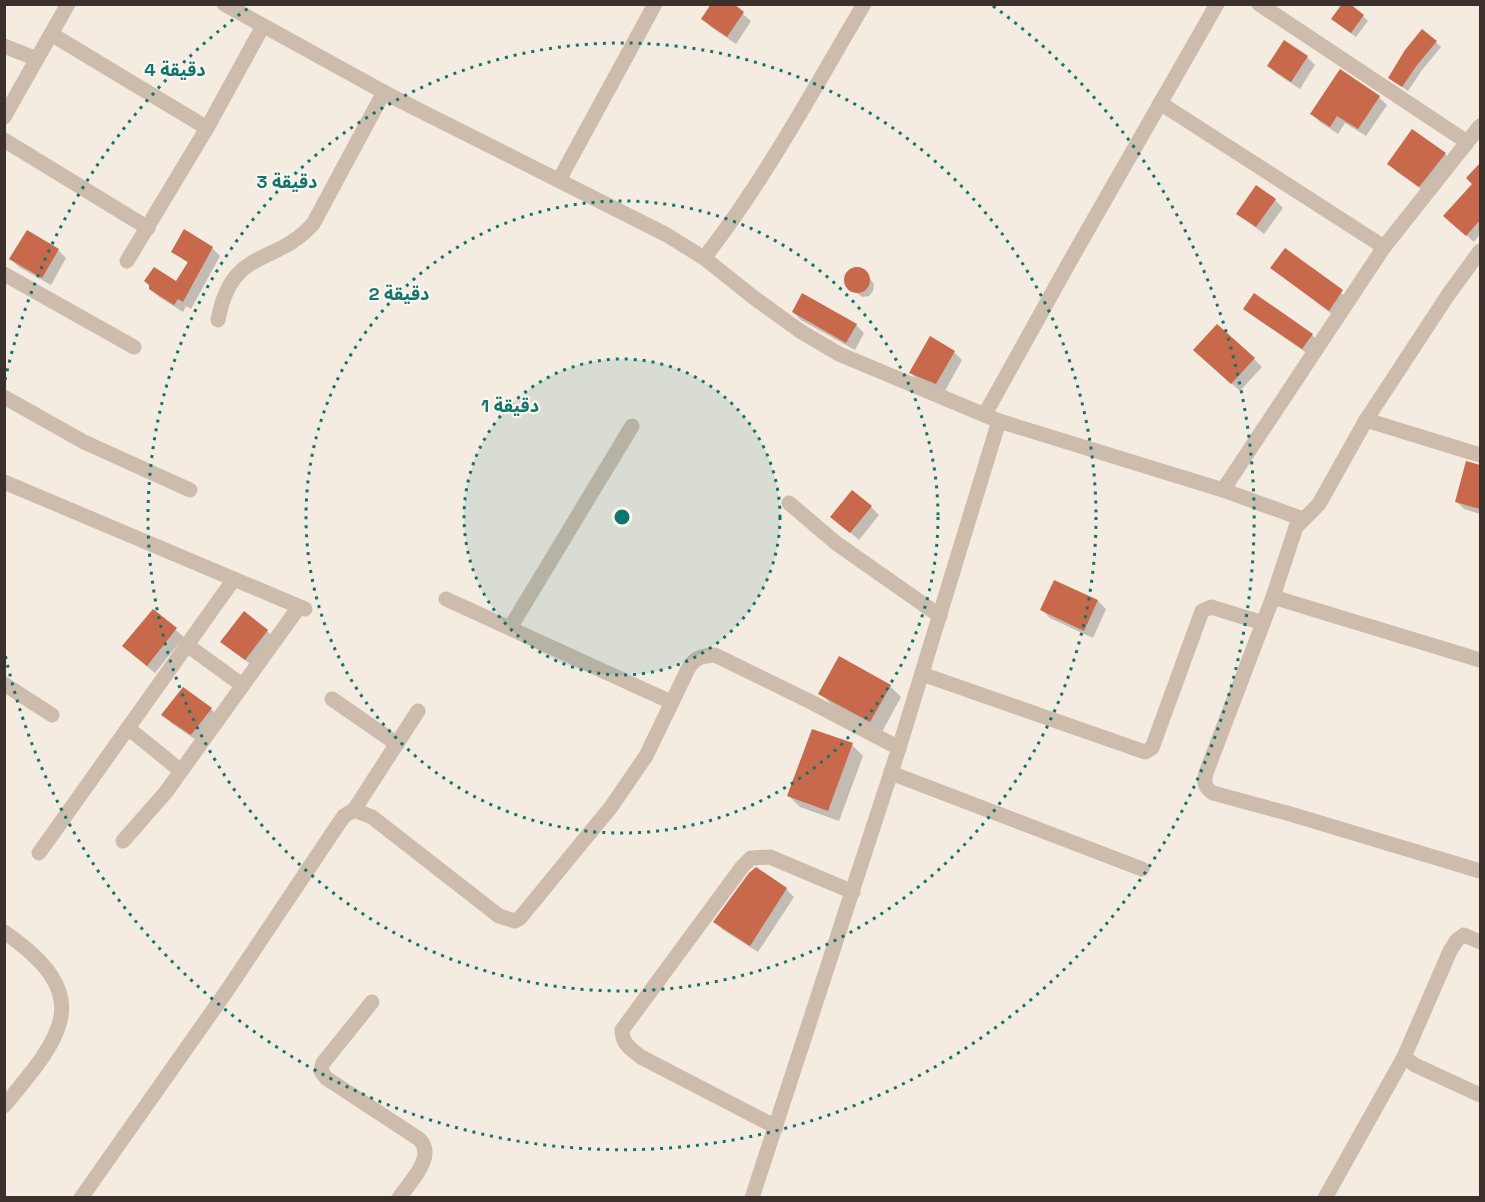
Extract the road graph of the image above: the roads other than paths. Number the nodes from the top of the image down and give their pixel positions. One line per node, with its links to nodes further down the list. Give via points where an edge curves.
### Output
1 (68, 4): 8 (street)
2 (224, 4): 7 (street)
3 (655, 4): 18 (street)
4 (864, 4): 22 (street, via 753,190)
5 (1217, 4): 12 (street)
6 (1259, 4): 17 (street)
7 (263, 26): 11 (street); 15 (street)
8 (51, 34): 10 (street); 15 (street)
9 (4, 46): 10 (street)
10 (37, 59): 13 (street)
11 (384, 92): 18 (street); 25 (street, via 313,224 304,234 252,261 238,273 221,303)
12 (1160, 102): 20 (street); 28 (street)
13 (4, 117)
14 (1480, 126): 17 (street)
15 (207, 128): 19 (street)
16 (4, 140): 19 (street)
17 (1467, 142): 20 (street)
18 (559, 180): 22 (street)
19 (148, 228): 23 (street)
20 (1384, 247): 35 (street)
21 (1480, 251): 29 (street)
22 (704, 258): 28 (street, via 753,297 839,354)
23 (127, 261)
24 (4, 274): 26 (street)
25 (218, 320)
26 (134, 347)
27 (4, 397): 34 (street, via 102,451)
28 (985, 414): 30 (street)
29 (1366, 420): 32 (street); 37 (street, via 1319,504)
30 (999, 421): 35 (street); 41 (street)
31 (632, 426): 43 (street)
32 (1480, 455)
33 (4, 482): 38 (street)
34 (190, 490)
35 (1223, 490): 37 (street)
36 (789, 503): 41 (street, via 837,543)
37 (1303, 519): 39 (street, via 1296,527)
38 (234, 579): 44 (street); 48 (street, via 302,608)
39 (1273, 597): 42 (street); 45 (street)
40 (446, 599): 43 (street)
41 (940, 616): 46 (street)
42 (1263, 623): 46 (street, via 1211,607 1202,612 1152,748 1145,752); 62 (street, via 1206,773 1206,789)
43 (510, 628): 50 (street)
44 (187, 645): 48 (street); 53 (street)
45 (1480, 660)
46 (922, 674): 55 (street)
47 (4, 684): 52 (street)
48 (242, 685): 56 (street)
49 (332, 699): 54 (street)
50 (671, 702): 55 (street, via 693,660 715,655); 58 (street, via 646,756 611,807 515,921 499,916 372,817)
51 (418, 711): 54 (street)
52 (52, 715)
53 (128, 728): 56 (street); 60 (street)
54 (397, 744): 58 (street)
55 (899, 748): 57 (street)
56 (181, 771): 59 (street)
57 (891, 773): 61 (street); 63 (street)
58 (354, 810): 71 (street, via 344,816)
59 (123, 840)
60 (39, 853)
61 (1142, 869)
62 (1480, 871)
63 (853, 892): 70 (street); 70 (street, via 770,857 752,858 622,1030 628,1047 641,1057)
64 (6, 937): 69 (street, via 51,974 61,995 63,1014 57,1034)
65 (1480, 942): 67 (street, via 1464,935 1449,951)
66 (372, 1002): 72 (street, via 323,1063 321,1071 425,1144 424,1161)
67 (1404, 1057): 68 (street); 74 (street)
68 (1480, 1095)
69 (4, 1107)
70 (776, 1127): 73 (street)
71 (81, 1197)
72 (399, 1197)
73 (752, 1197)
74 (1325, 1197)

